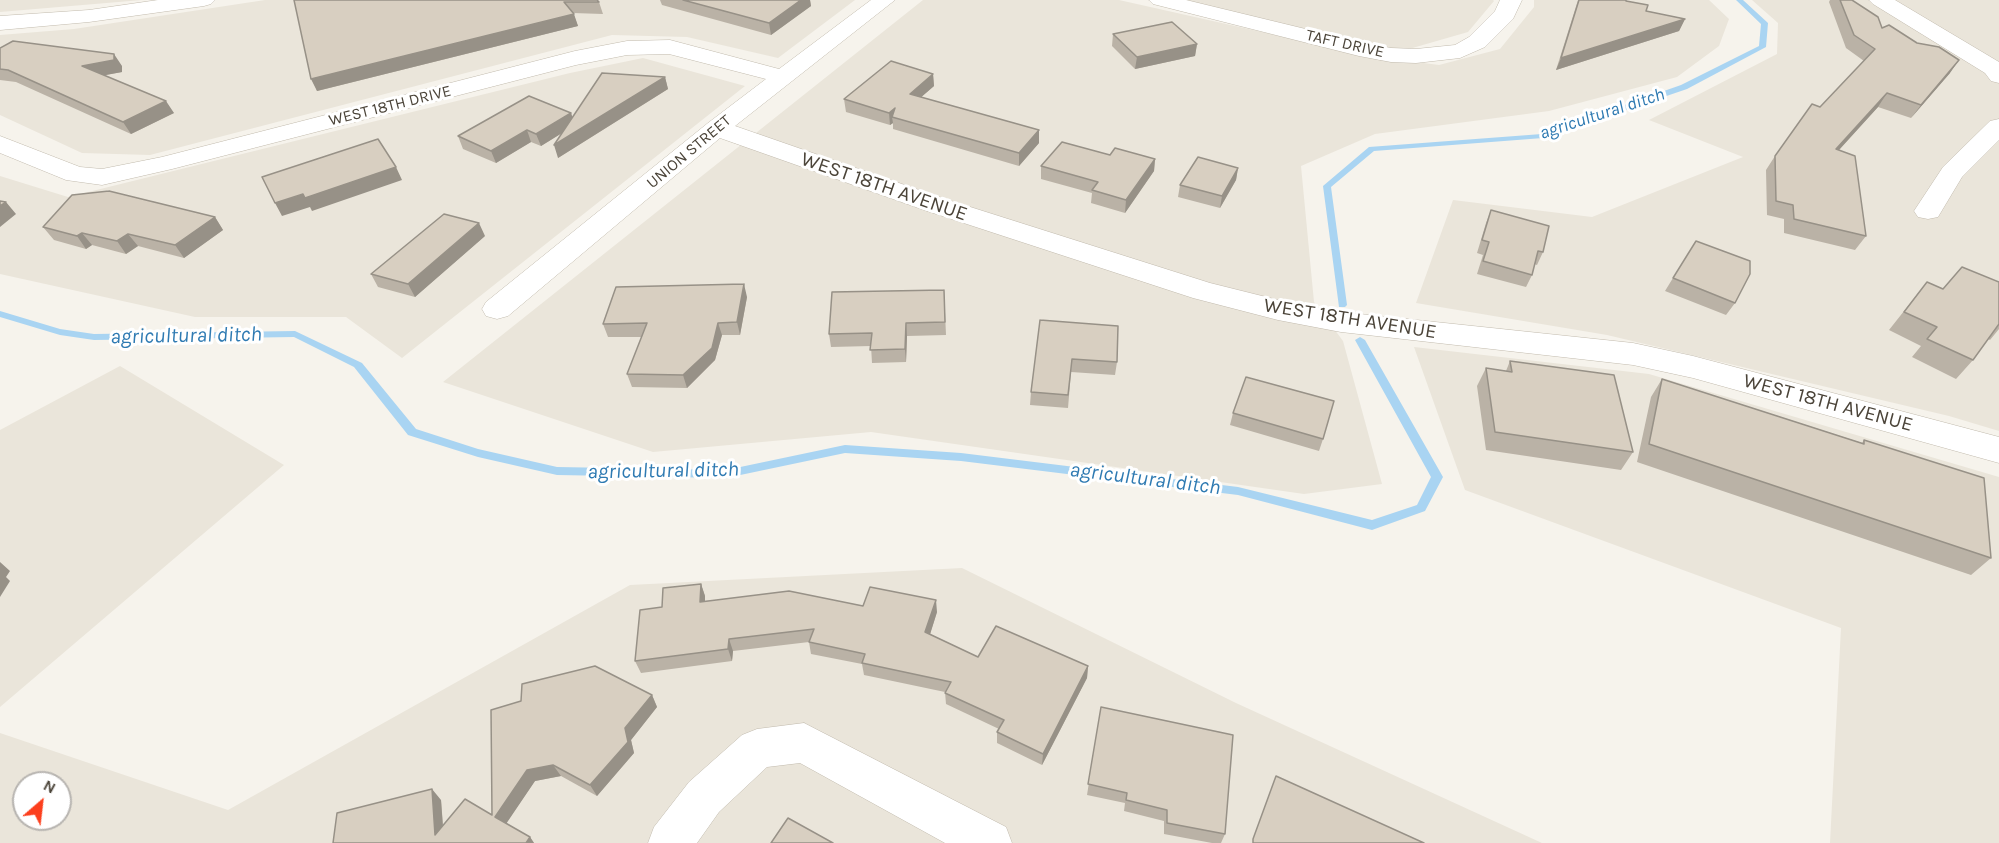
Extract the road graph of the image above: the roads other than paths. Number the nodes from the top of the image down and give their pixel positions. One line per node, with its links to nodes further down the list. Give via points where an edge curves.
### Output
1 (204, 0): 6 (street, via 89,16)
2 (884, 0): 8 (street, UNION STREET)
3 (1160, 0): 4 (street, TAFT DRIVE, via 1359,49 1416,56 1460,51 1477,42 1504,14)
4 (1511, 0)
5 (1880, 0): 7 (street)
6 (0, 23)
7 (1994, 66)
8 (783, 76): 10 (street, UNION STREET); 11 (street, WEST 18TH DRIVE, via 670,47 627,48 102,177 75,174)
9 (1999, 126): 12 (street, via 1952,172)
10 (717, 128): 13 (street, UNION STREET); 14 (street, WEST 18TH AVENUE, via 926,201 1246,302 1341,322 1633,354)
11 (0, 144)
12 (1928, 211)
13 (497, 309)
14 (1999, 450)
15 (670, 843): 16 (street, via 704,797 757,749 804,743)
16 (990, 843)

